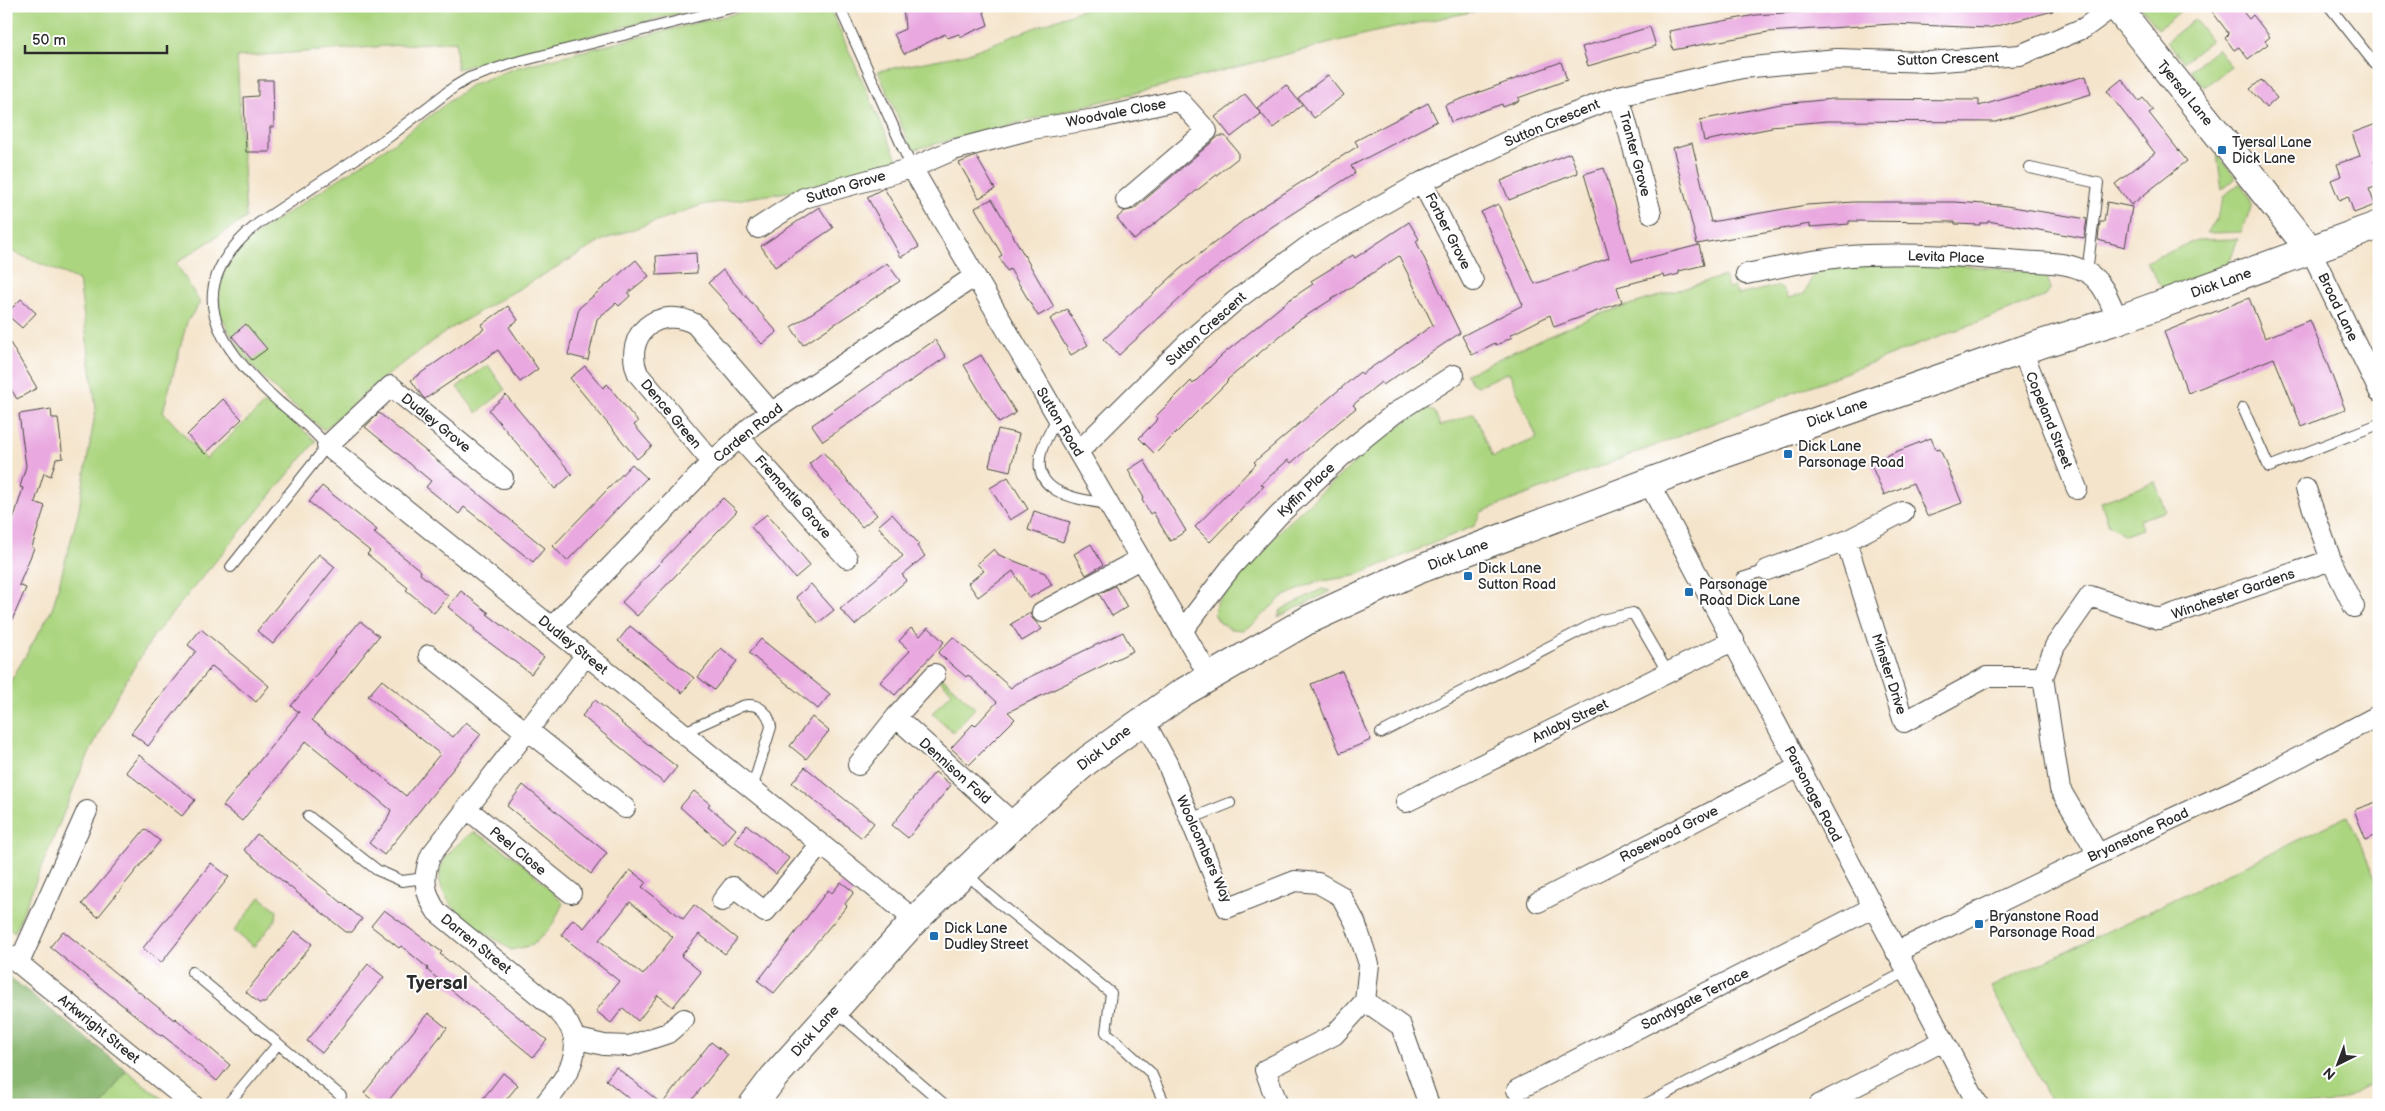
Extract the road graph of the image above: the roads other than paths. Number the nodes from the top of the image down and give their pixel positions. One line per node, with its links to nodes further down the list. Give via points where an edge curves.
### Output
1 (738, 6): 28 (lane, via 513,63 469,78 241,237 227,253 220,268 212,303 215,321 223,339 250,373 318,434)
2 (839, 6): 7 (lane)
3 (2115, 6): 6 (street, Sutton Crescent, via 2084,28 2020,55 1928,62 1837,59 1742,68); 14 (street, Tyersal Lane)
4 (2329, 6): 5 (lane)
5 (2379, 66)
6 (1619, 96): 9 (street, Sutton Crescent, via 1538,127); 11 (street, Tranter Grove)
7 (912, 168): 10 (street, Woodvale Close, via 953,150 1004,135 1179,100 1207,131); 13 (street, Sutton Grove, via 804,198); 17 (street, Sutton Road)
8 (2030, 168): 15 (lane, via 2098,183)
9 (1422, 182): 18 (street, Forber Grove); 29 (street, Sutton Crescent, via 1307,247 1235,301 1188,342)
10 (1126, 200)
11 (1651, 212)
12 (2379, 225): 14 (street, Dick Lane)
13 (758, 228)
14 (2311, 251): 19 (street, Dick Lane); 22 (street, Broad Lane)
15 (2088, 273): 16 (street, Levita Place, via 2065,265 1959,256 1865,255); 19 (street, Levita Place, via 2104,289)
16 (1746, 274)
17 (975, 276): 24 (street, Carden Road); 25 (street, Sutton Road)
18 (1474, 281)
19 (2118, 320): 20 (street, Dick Lane)
20 (2022, 350): 32 (street, Dick Lane, via 1792,429); 33 (street, Copeland Street)
21 (1454, 375): 47 (street, Kyffin Place, via 1395,413 1343,455 1279,515 1232,566)
22 (2379, 391)
23 (2243, 408): 26 (lane, via 2269,466)
24 (771, 412): 27 (street, Carden Road); 30 (street, Dence Green, via 695,324 677,317 658,319 650,324 634,347 638,374)
25 (1058, 417): 29 (street, Sutton Road); 35 (lane, via 1042,448 1041,467 1048,484 1063,495)
26 (2379, 424)
27 (739, 437): 30 (street, Carden Road); 38 (street, Fremantle Grove)
28 (327, 446): 31 (street, Dudley Grove, via 391,386); 41 (lane); 46 (street, Dudley Street)
29 (1078, 452): 35 (street, Sutton Road)
30 (712, 462): 46 (street, Carden Road)
31 (504, 478)
32 (1649, 483): 48 (street, Parsonage Road); 53 (street, Dick Lane, via 1415,571 1308,620)
33 (2078, 489)
34 (2306, 489): 40 (street)
35 (1108, 504): 39 (street, Sutton Road)
36 (1903, 512): 37 (street)
37 (1846, 541): 42 (street); 54 (street, Minster Drive, via 1904,722 1987,677)
38 (847, 558)
39 (1140, 559): 45 (street); 47 (street, Sutton Road)
40 (2331, 560): 44 (street); 54 (street, Winchester Gardens, via 2159,619 2090,596 2055,646)
41 (231, 567)
42 (1767, 570): 43 (lane)
43 (1742, 578)
44 (2354, 607)
45 (1042, 612)
46 (552, 628): 50 (street, Dudley Street)
47 (1182, 631): 53 (street, Sutton Road)
48 (1734, 640): 51 (street, Anlaby Street); 62 (street, Parsonage Road)
49 (429, 655): 58 (street)
50 (586, 655): 58 (street); 59 (street, Dudley Street)
51 (1668, 673): 60 (lane, via 1633,613 1600,620); 64 (street, Anlaby Street)
52 (935, 674): 56 (street)
53 (1209, 676): 57 (street, Dick Lane)
54 (2043, 677): 73 (street, Winchester Gardens, via 2060,789)
55 (2379, 715): 73 (street, Bryanstone Road, via 2256,780)
56 (896, 717): 61 (street); 71 (street, Dennison Fold)
57 (1142, 719): 70 (street, Woolcombers Way, via 1167,763); 71 (street, Dick Lane, via 1088,760)
58 (527, 731): 66 (street); 67 (street)
59 (682, 732): 63 (street, Dudley Street); 63 (lane, via 742,706 762,709 769,717 771,728)
60 (1381, 733)
61 (858, 766)
62 (1799, 767): 78 (street, Rosewood Grove); 79 (street, Parsonage Road)
63 (752, 789): 72 (street, Dudley Street)
64 (1406, 802)
65 (1230, 803): 70 (lane)
66 (466, 808): 75 (street, via 431,855); 76 (street, Peel Close)
67 (626, 808)
68 (88, 811): 82 (street)
69 (308, 816): 75 (lane, via 376,870 402,881)
70 (1190, 819): 85 (street, Woolcombers Way, via 1228,908 1295,881 1318,884 1341,896 1355,922 1369,964)
71 (1014, 824): 74 (street, Dick Lane)
72 (820, 845): 77 (street, via 765,912 733,887); 80 (street, Dudley Street)
73 (2098, 854): 81 (street, Bryanstone Road)
74 (964, 871): 80 (street, Dick Lane); 98 (lane, via 1111,993 1106,1032 1151,1073)
75 (425, 878): 88 (street, Darren Street, via 426,890 438,912 557,1010 565,1018)
76 (571, 893)
77 (722, 901)
78 (1538, 902)
79 (1872, 908): 81 (street, Parsonage Road); 91 (street, Sandygate Terrace)
80 (915, 920): 86 (street, Dick Lane)
81 (1896, 952): 84 (street, Parsonage Road)
82 (13, 958): 93 (street, Arkwright Street)
83 (192, 972): 90 (lane)
84 (1906, 972): 89 (street, Parsonage Road); 101 (lane)
85 (1365, 1001): 99 (street, via 1334,1035 1265,1070); 100 (street, via 1401,1026)
86 (835, 1009): 96 (street, Dick Lane, via 774,1076); 97 (lane)
87 (684, 1019): 88 (street, via 668,1033 629,1046 604,1045)
88 (574, 1038): 95 (street, via 569,1070)
89 (1943, 1041): 102 (street); 103 (street, Parsonage Road)
90 (278, 1044): 92 (lane); 94 (lane)
91 (1517, 1090)
92 (341, 1096)
93 (193, 1105)
94 (227, 1105)
95 (544, 1105)
96 (753, 1105)
97 (945, 1105)
98 (1165, 1105)
99 (1278, 1105)
100 (1429, 1105)
101 (1644, 1105)
102 (1818, 1105)
103 (1978, 1105)

